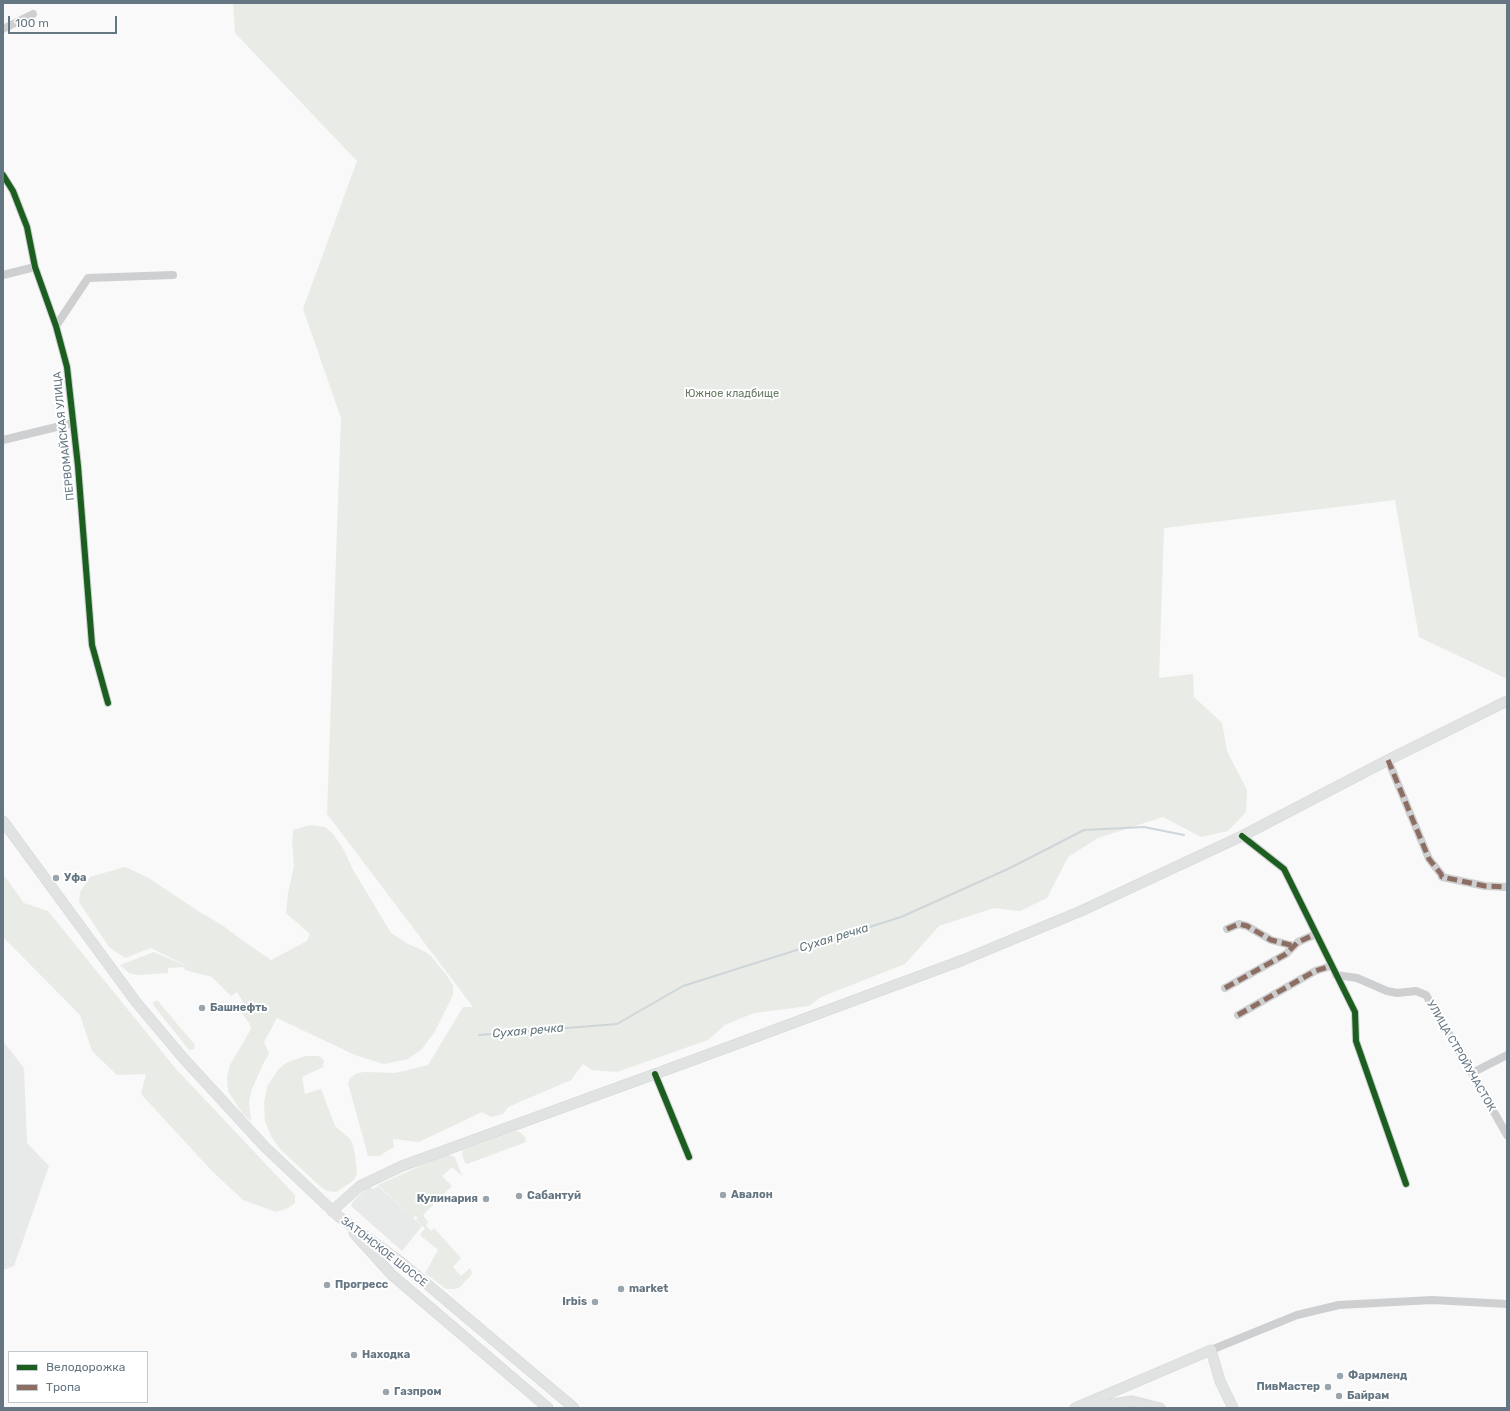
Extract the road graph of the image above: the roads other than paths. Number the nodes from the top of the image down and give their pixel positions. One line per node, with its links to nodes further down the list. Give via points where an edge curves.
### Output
1 (33, 14): 2 (street)
2 (3, 29)
3 (3, 175): 4 (street, ПЕРВОМАЙСКАЯ УЛИЦА, via 13,191 27,227)
4 (35, 267): 6 (street); 7 (street, ПЕРВОМАЙСКАЯ УЛИЦА)
5 (173, 274): 7 (street, via 88,278)
6 (3, 275)
7 (56, 326): 8 (street, ПЕРВОМАЙСКАЯ УЛИЦА, via 67,367)
8 (73, 423): 9 (street); 11 (street, ПЕРВОМАЙСКАЯ УЛИЦА, via 92,645)
9 (3, 440)
10 (1507, 702): 12 (main road)
11 (108, 703)
12 (1388, 760): 14 (main road); 15 (street, via 1429,859 1442,877 1485,886)
13 (3, 821): 29 (main road, via 132,997 184,1059 265,1147)
14 (1242, 836): 17 (street, via 1284,869); 25 (main road, via 1080,911 963,960)
15 (1507, 887)
16 (1227, 929): 18 (street, via 1239,924 1247,926 1271,940)
17 (1316, 934): 18 (street); 19 (street)
18 (1294, 946): 21 (street, via 1286,954)
19 (1331, 966): 20 (street); 22 (street, via 1315,971)
20 (1336, 975): 24 (street, УЛИЦА СТРОЙУЧАСТОК, via 1357,978 1387,992 1416,991 1426,995); 28 (street, via 1355,1012 1356,1041)
21 (1225, 988)
22 (1238, 1015)
23 (1507, 1055): 24 (street)
24 (1472, 1073): 26 (street, УЛИЦА СТРОЙУЧАСТОК)
25 (655, 1074): 27 (street); 29 (main road, via 386,1172 354,1190)
26 (1507, 1136)
27 (689, 1157)
28 (1406, 1184)
29 (335, 1213): 32 (main road, ЗАТОНСКОЕ ШОССЕ, via 402,1263); 33 (main road, ЗАТОНСКОЕ ШОССЕ, via 392,1275)
30 (1507, 1304): 31 (street, via 1432,1300 1339,1305 1296,1314)
31 (1211, 1350): 36 (main road); 39 (main road, via 1220,1381)
32 (548, 1388): 34 (main road, ЗАТОНСКОЕ ШОССЕ); 35 (main road)
33 (548, 1408)
34 (574, 1408)
35 (582, 1408)
36 (1075, 1408)
37 (1088, 1408): 38 (main road, via 1132,1401)
38 (1160, 1408)
39 (1233, 1408)

